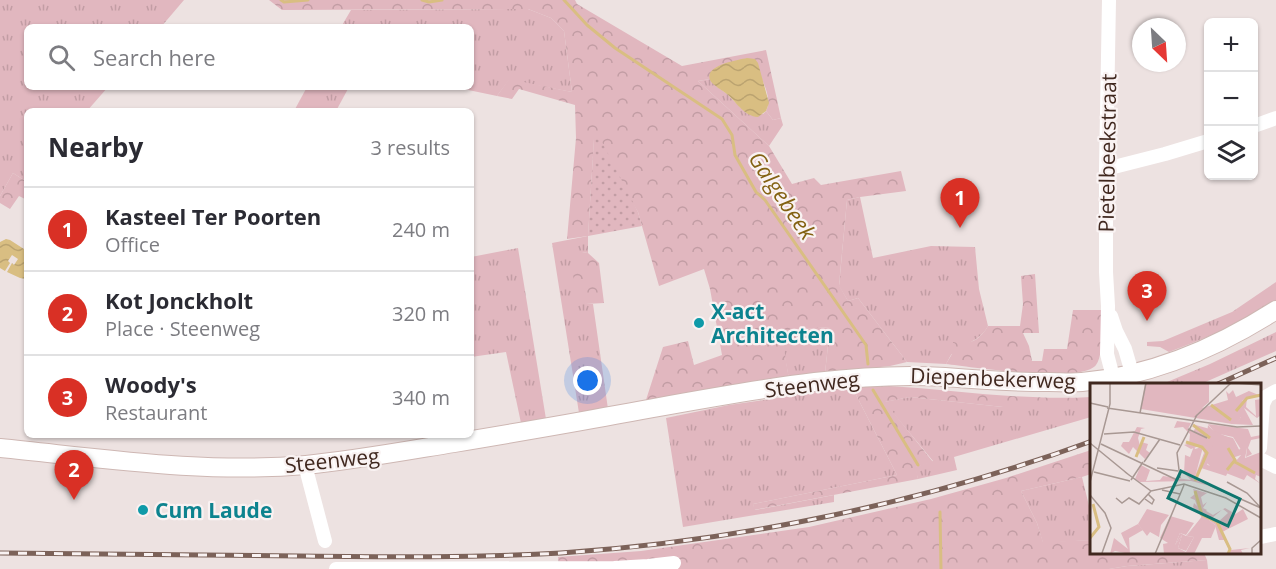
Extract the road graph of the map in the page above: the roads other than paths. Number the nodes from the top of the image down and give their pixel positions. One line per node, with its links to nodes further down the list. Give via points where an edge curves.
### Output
1 (1109, 0): 5 (street, Pietelbeekstraat)
2 (1276, 118): 3 (street)
3 (1258, 125)
4 (1204, 142): 5 (street)
5 (1106, 169): 6 (street, Pietelbeekstraat)
6 (1108, 306): 8 (street, Pietelbeekstraat); 10 (street, Pietelbeekstraat, via 1107,354)
7 (1276, 310): 8 (main road, Diepenbekerweg, via 1220,342)
8 (1132, 373): 10 (main road, Diepenbekerweg)
9 (875, 376): 10 (main road, Diepenbekerweg, via 1003,382 1081,382); 15 (main road, Steenweg, via 727,395 374,457)
10 (1113, 377)
11 (1276, 391): 12 (street, via 1263,404)
12 (1261, 433)
13 (0, 448): 15 (main road, Steenweg, via 169,465)
14 (1261, 460): 16 (street)
15 (305, 465): 19 (street)
16 (1276, 467)
17 (1276, 534): 18 (street)
18 (1261, 537)
19 (325, 541)
20 (674, 563): 21 (street, via 614,568)
21 (336, 569)

